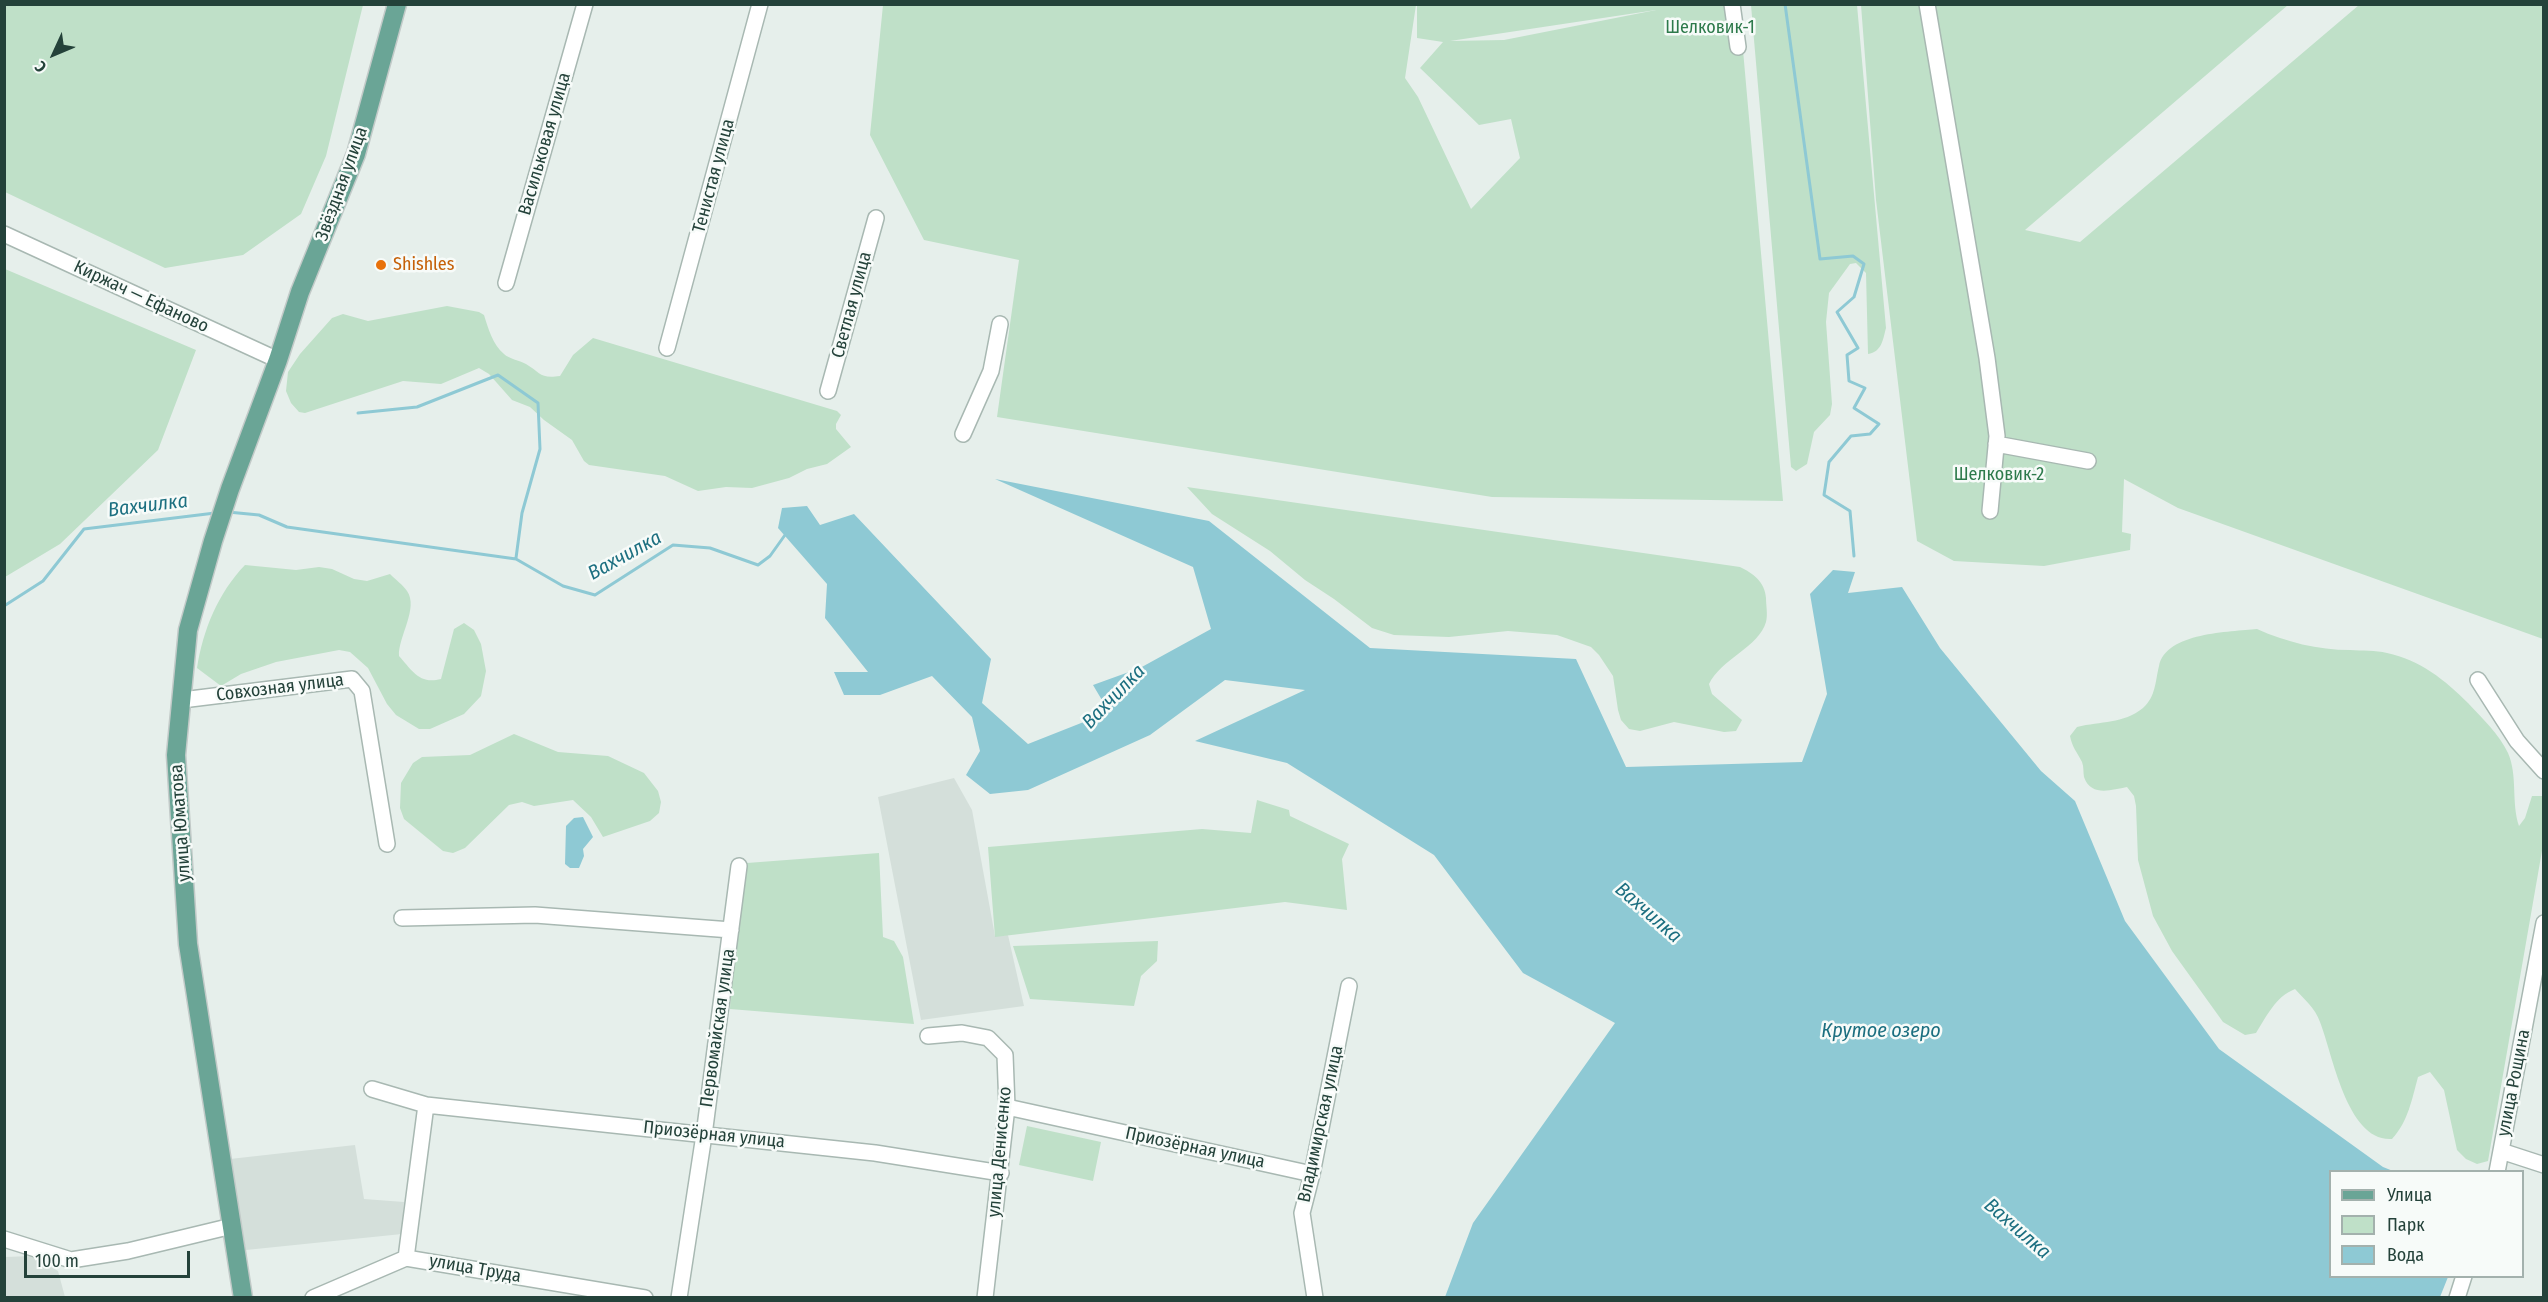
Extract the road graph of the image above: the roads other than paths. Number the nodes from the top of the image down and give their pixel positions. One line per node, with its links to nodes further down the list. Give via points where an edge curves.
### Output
1 (397, 4): 12 (main road, Звёздная улица, via 356,154 300,292)
2 (585, 4): 9 (street, Васильковая улица)
3 (760, 4): 11 (street, Тенистая улица)
4 (1732, 4): 6 (street)
5 (1927, 4): 15 (street, via 1987,358)
6 (1738, 47)
7 (876, 218): 13 (street, Светлая улица)
8 (4, 234): 12 (street, Киржач — Ефаново)
9 (506, 283)
10 (1000, 324): 14 (street, via 991,371)
11 (667, 348)
12 (278, 360): 19 (main road, улица Юматова, via 213,541 188,630)
13 (828, 391)
14 (963, 434)
15 (1996, 444): 16 (street); 17 (street)
16 (2088, 461)
17 (1990, 511)
18 (2478, 680): 20 (street, via 2517,741)
19 (182, 700): 21 (street, Совхозная улица, via 352,679 362,691); 37 (main road, улица Юматова, via 176,755 188,944)
20 (2544, 771)
21 (387, 844)
22 (739, 866): 25 (street, Первомайская улица)
23 (402, 918): 25 (street, via 535,915)
24 (2544, 923): 32 (street, улица Рощина)
25 (731, 930): 31 (street, Первомайская улица)
26 (1349, 986): 36 (street, Владимирская улица)
27 (928, 1036): 30 (street, улица Денисенко, via 962,1033 988,1038 1005,1055)
28 (372, 1089): 29 (street, Приозёрная улица)
29 (426, 1105): 31 (street, Приозёрная улица); 39 (street)
30 (1007, 1107): 35 (street, улица Денисенко); 36 (street, Приозёрная улица)
31 (704, 1135): 35 (street, Приозёрная улица, via 875,1153); 44 (street, Первомайская улица)
32 (2501, 1151): 33 (street); 34 (street, улица Рощина)
33 (2544, 1166)
34 (2497, 1170)
35 (1001, 1173): 45 (street, улица Денисенко)
36 (1312, 1174): 46 (street, Владимирская улица, via 1302,1213)
37 (232, 1226): 38 (street, via 71,1260); 41 (main road, улица Юматова)
38 (4, 1239)
39 (406, 1258): 42 (street, улица Труда); 43 (street, улица Труда)
40 (2463, 1278): 47 (street)
41 (243, 1298)
42 (313, 1298)
43 (645, 1298)
44 (679, 1298)
45 (985, 1298)
46 (1315, 1298)
47 (2457, 1298)

